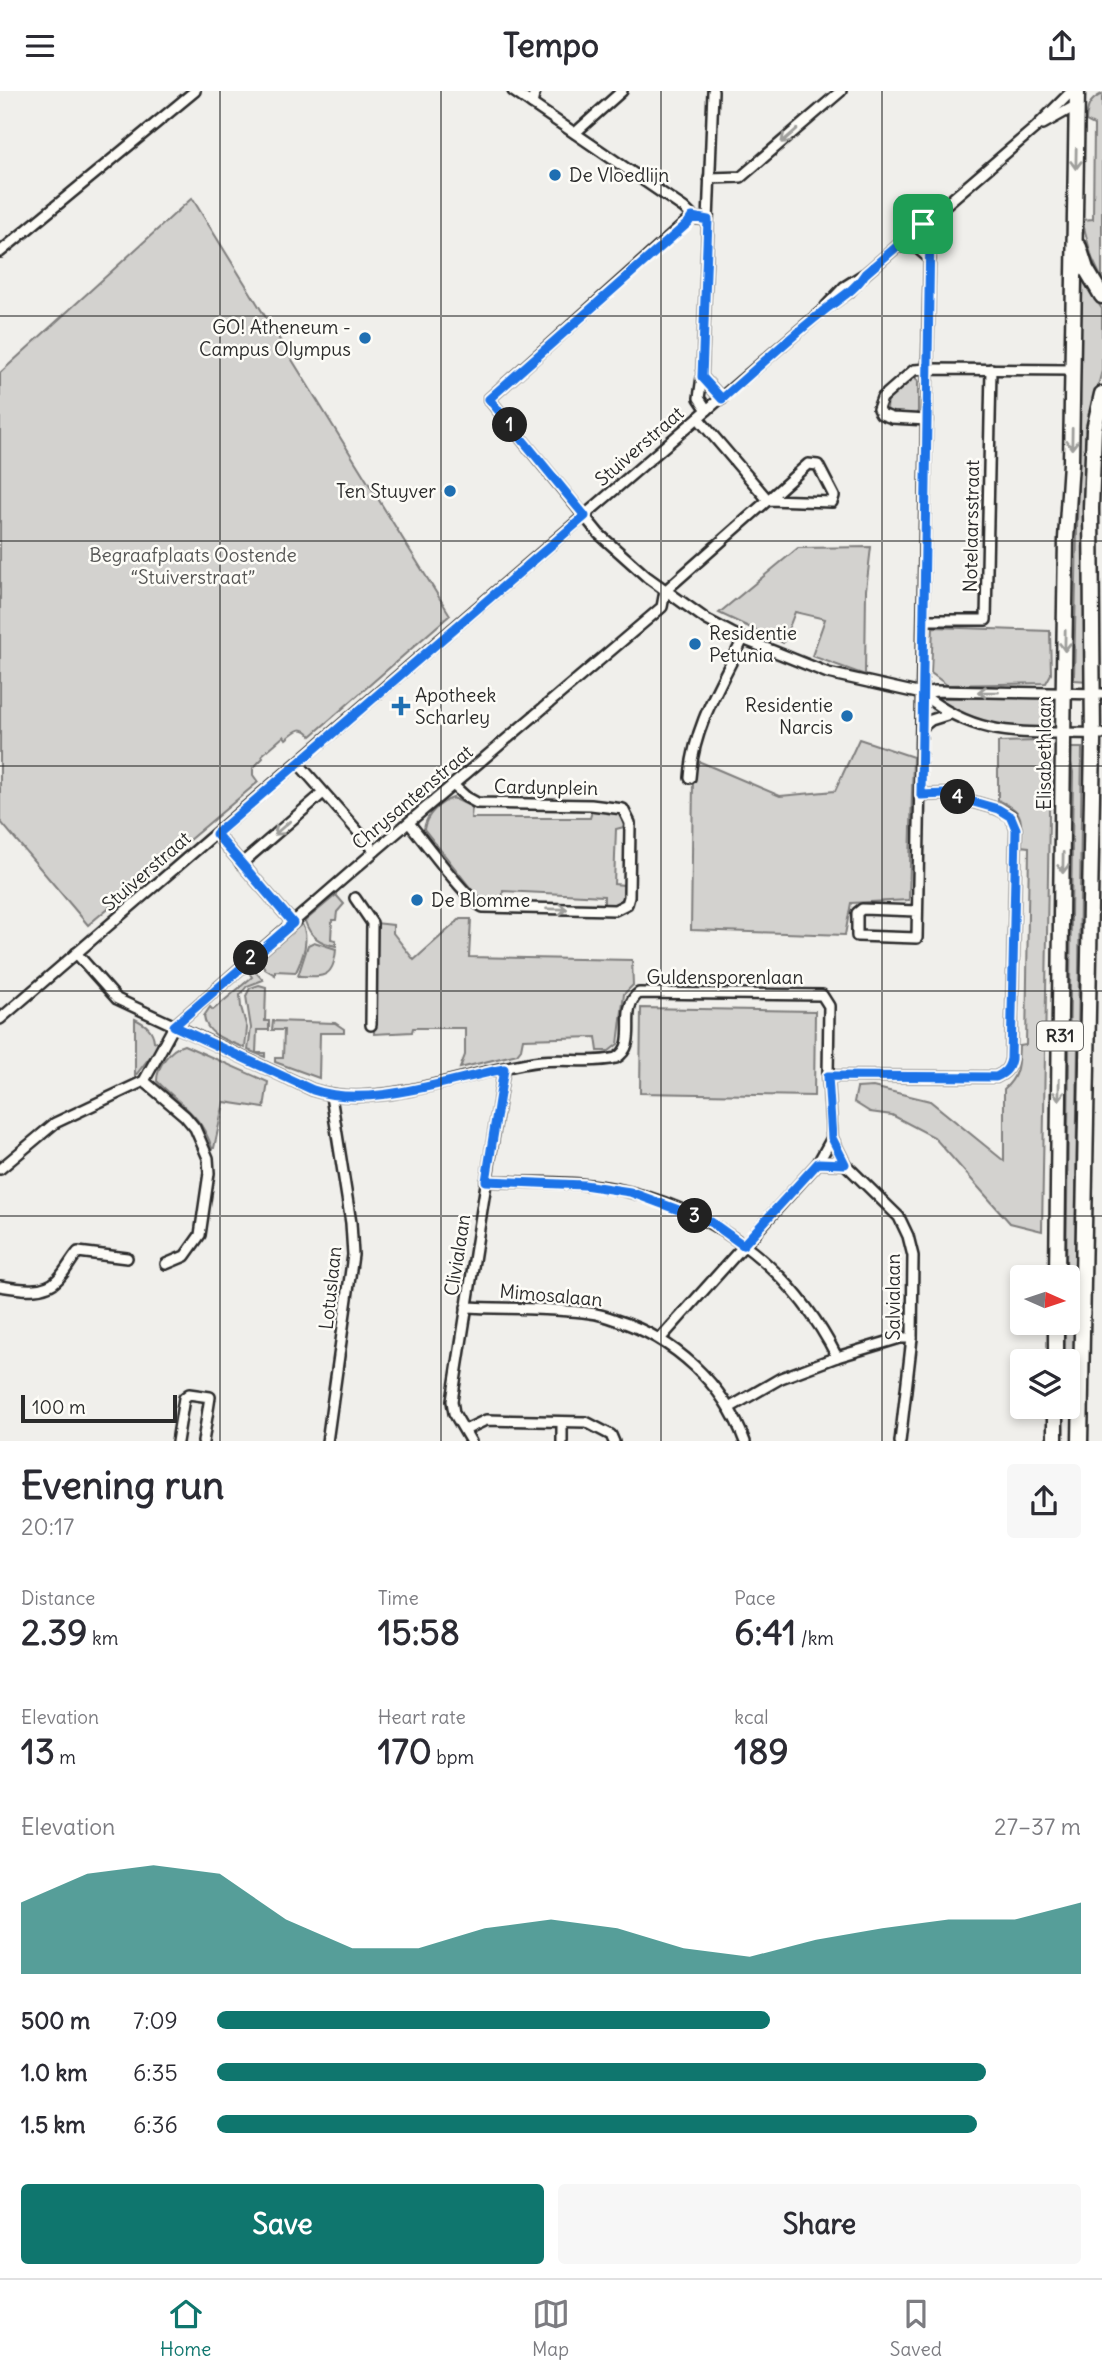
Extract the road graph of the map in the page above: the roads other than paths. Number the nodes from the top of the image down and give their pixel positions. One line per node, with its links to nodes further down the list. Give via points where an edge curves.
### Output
1 (195, 91): 18 (street)
2 (513, 91): 9 (street)
3 (535, 91): 9 (street)
4 (622, 91): 11 (street)
5 (713, 91): 12 (street)
6 (841, 91): 12 (street, one-way to 12, via 741,177)
7 (1088, 91): 8 (main road)
8 (1075, 96): 10 (street, Stuiverstraat); 10 (street, Stuiverstraat); 16 (main road, Elisabethlaan / R31, one-way to 16)
9 (532, 104): 11 (street)
10 (1035, 128): 15 (street, Stuiverstraat)
11 (575, 132): 13 (street)
12 (709, 178): 14 (street)
13 (692, 217): 14 (street); 31 (street, via 489,399)
14 (708, 220): 24 (street)
15 (923, 224): 17 (street, Stuiverstraat); 19 (street, via 930,233)
16 (1074, 228): 20 (main road, Elisabethlaan / R31, via 1086,269); 23 (main road, Elisabethlaan / R31)
17 (898, 246): 19 (street, via 918,248); 26 (street, Stuiverstraat, via 838,293)
18 (0, 252)
19 (930, 259): 21 (street)
20 (1100, 291)
21 (928, 369): 22 (street); 29 (street); 29 (street, via 914,370 882,398 878,409 892,418)
22 (992, 369): 23 (street); 33 (street, Notelaarsstraat, via 986,620)
23 (1073, 370): 36 (main road, Elisabethlaan / R31, one-way to 36)
24 (702, 377): 26 (street); 27 (street, via 699,398)
25 (1102, 394): 37 (main road, R31, via 1094,429 1092,481)
26 (722, 399): 27 (street, Stuiverstraat)
27 (707, 410): 28 (street, Stuiverstraat)
28 (698, 418): 30 (street); 31 (street, Stuiverstraat)
29 (927, 420): 33 (street)
30 (768, 500): 30 (street, Chrysantenstraat, via 832,502 834,496 818,465 808,464); 32 (street, Chrysantenstraat)
31 (585, 516): 32 (street); 42 (street, Stuiverstraat)
32 (664, 591): 34 (street); 44 (street, Chrysantenstraat, via 662,607)
33 (923, 620): 35 (street)
34 (743, 639): 35 (street, via 828,673); 43 (street, via 700,726)
35 (922, 694): 36 (street, one-way to 35); 38 (street); 39 (street)
36 (1064, 694): 37 (street); 40 (main road, Elisabethlaan / R31)
37 (1098, 694): 41 (main road, R31)
38 (950, 714): 39 (street); 40 (street, via 1001,731)
39 (921, 728): 46 (street)
40 (1063, 733): 41 (street); 70 (main road, Elisabethlaan / R31, one-way to 70)
41 (1098, 734): 89 (main road, R31)
42 (298, 763): 45 (street); 48 (street, Stuiverstraat)
43 (690, 778)
44 (453, 785): 47 (street, Chrysantenstraat); 47 (street, Cardynplein, one-way to 44, via 483,907 615,910 628,902 630,823 623,809 477,803)
45 (323, 793): 49 (street); 50 (street, one-way to 50)
46 (921, 795): 52 (street); 59 (street, via 946,794 998,809 1011,817 1016,829 1009,1067 996,1077)
47 (409, 823): 49 (street, Chrysantenstraat)
48 (216, 834): 50 (street); 54 (street, Stuiverstraat)
49 (375, 851): 53 (street, Chrysantenstraat)
50 (242, 864): 53 (street)
51 (355, 898): 56 (street, via 372,923)
52 (917, 911): 52 (street, via 862,909 857,913 857,936 917,938)
53 (293, 923): 57 (street, Chrysantenstraat)
54 (76, 954): 55 (street, Stuiverstraat); 57 (street, Guldensporenlaan, via 117,999)
55 (0, 1019)
56 (371, 1025)
57 (174, 1026): 60 (street); 61 (street, Guldensporenlaan)
58 (504, 1069): 59 (street, Guldensporenlaan, via 539,1061 622,1055 628,1043 630,1003 639,993 650,991 822,995 829,1006); 61 (street, Guldensporenlaan, via 412,1090); 66 (street, Clivialaan)
59 (828, 1076): 62 (street, Guldensporenlaan)
60 (144, 1081): 65 (street, via 54,1123); 69 (street, via 195,1128 208,1158 200,1235 185,1256)
61 (331, 1096): 82 (street, Lotuslaan, via 353,1255)
62 (832, 1138): 63 (street); 64 (street, Salvialaan)
63 (818, 1163): 64 (street); 67 (street)
64 (845, 1164): 74 (street, Salvialaan, via 899,1217 908,1236 913,1256)
65 (0, 1169)
66 (486, 1181): 67 (street, via 630,1192 711,1222); 72 (street, Clivialaan)
67 (743, 1245): 73 (street); 75 (street, via 804,1302)
68 (127, 1258): 71 (street, via 78,1252 57,1281 45,1287)
69 (166, 1264)
70 (1056, 1265)
71 (0, 1286)
72 (466, 1307): 73 (street, Mimosalaan, via 593,1313); 79 (street, Clivialaan, via 452,1401)
73 (661, 1338): 76 (street, Mimosalaan, via 692,1363)
74 (912, 1338): 75 (street); 87 (street, Salvialaan)
75 (836, 1357): 76 (street, via 781,1378)
76 (729, 1408): 86 (street, Mimosalaan)
77 (1055, 1419): 88 (main road)
78 (562, 1423): 79 (street, via 486,1420); 84 (street); 85 (street, via 586,1422)
79 (465, 1430): 83 (street, Clivialaan)
80 (177, 1441): 81 (street, via 184,1398 189,1394 210,1397)
81 (203, 1441)
82 (327, 1441)
83 (471, 1441)
84 (562, 1441)
85 (614, 1441)
86 (745, 1441)
87 (900, 1441)
88 (1055, 1441)
89 (1080, 1441)

